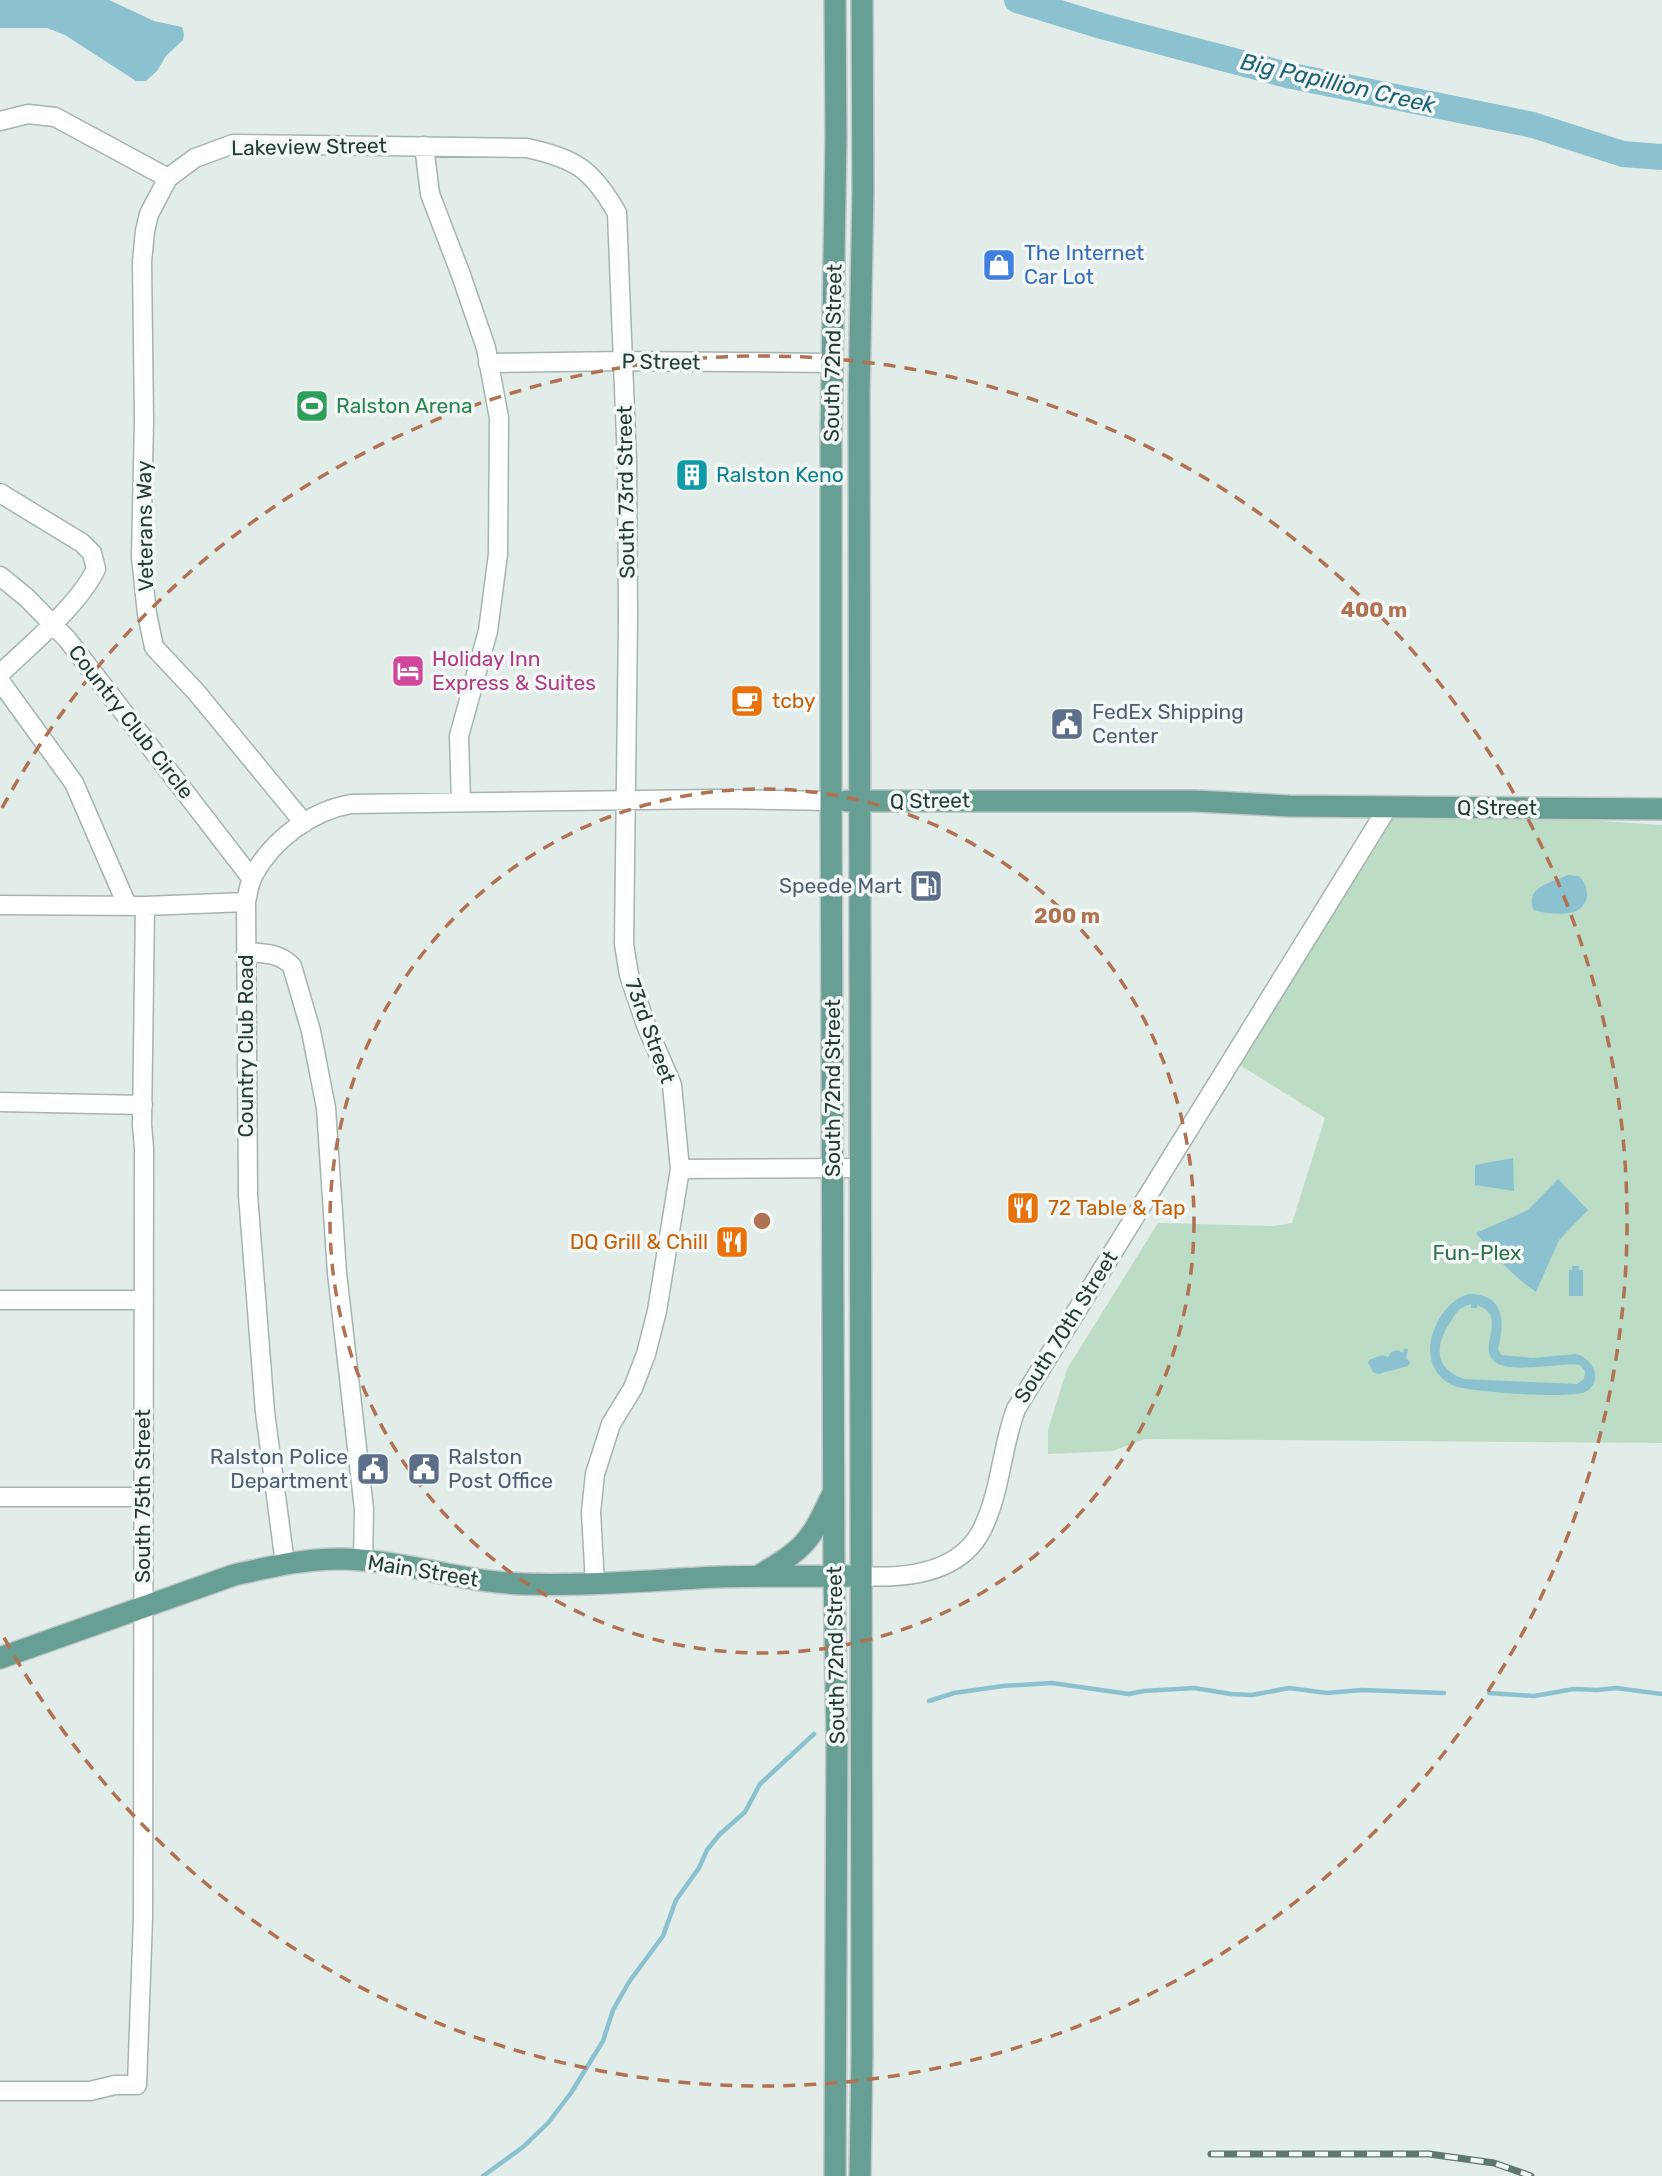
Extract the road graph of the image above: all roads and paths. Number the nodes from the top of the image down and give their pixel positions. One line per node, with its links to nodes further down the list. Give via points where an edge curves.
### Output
1 (835, 0): 9 (main road, South 72nd Street)
2 (862, 0): 10 (main road, South 72nd Street)
3 (0, 121): 5 (street, via 28,114 55,117)
4 (425, 146): 5 (street, Lakeview Street, via 233,144 195,158); 6 (street, Lakeview Street, via 527,148 557,155 586,170); 8 (street, via 430,194)
5 (168, 178): 22 (street, Veterans Way, via 149,214 142,262 141,557 147,614 154,647)
6 (602, 187): 7 (street, South 73rd Street, via 617,213)
7 (624, 361): 8 (street, P Street); 9 (street, P Street); 16 (street, South 73rd Street)
8 (488, 363): 19 (street, via 499,418 498,554 488,631 460,736)
9 (833, 363): 10 (main road, via 844,378 846,461); 17 (main road, South 72nd Street)
10 (859, 489): 18 (main road, South 72nd Street)
11 (0, 492): 13 (street, via 82,543 96,560 91,579)
12 (0, 576): 13 (street, Country Club Circle)
13 (52, 624): 14 (street); 23 (street, Country Club Circle, via 102,682)
14 (0, 674)
15 (0, 681): 26 (street, via 74,783)
16 (625, 800): 17 (street, Q Street); 19 (street, Q Street); 32 (street, 73rd Street, via 624,944 646,1025 672,1085)
17 (831, 801): 18 (main road, Q Street); 30 (main road, South 72nd Street)
18 (859, 801): 20 (main road, Q Street, via 1195,801); 31 (main road, South 72nd Street)
19 (461, 802): 22 (street, Q Street, via 351,804)
20 (1388, 807): 21 (main road, Q Street); 42 (street, South 70th Street, via 1016,1409 987,1521 974,1542 964,1553 927,1573)
21 (1662, 809)
22 (304, 823): 23 (street, Q Street, via 262,861)
23 (252, 879): 24 (street, Q Street)
24 (246, 902): 26 (street); 27 (street, Country Club Road)
25 (0, 905): 26 (street)
26 (136, 905): 29 (street, South 75th Street)
27 (246, 952): 38 (street, via 278,956 292,965 320,1072 363,1509); 39 (street, Country Club Road, via 247,1195 265,1412)
28 (0, 1102): 29 (street)
29 (142, 1105): 34 (street, South 75th Street)
30 (833, 1167): 31 (street); 32 (street); 35 (main road, South 72nd Street)
31 (861, 1168): 42 (main road, South 72nd Street)
32 (680, 1169): 43 (street, 73rd Street, via 646,1353 633,1388 611,1424 595,1474)
33 (0, 1300): 34 (street)
34 (143, 1300): 37 (street, South 75th Street)
35 (834, 1490): 40 (main road, via 804,1546); 41 (main road, South 72nd Street)
36 (0, 1497): 37 (street)
37 (143, 1497): 44 (street, South 75th Street)
38 (363, 1561): 39 (main road, Main Street); 43 (main road, Main Street, via 497,1583)
39 (285, 1564): 44 (main road, Main Street, via 234,1575)
40 (759, 1576): 41 (main road, Main Street); 43 (main road, Main Street)
41 (834, 1576): 42 (main road, Main Street); 47 (main road, South 72nd Street)
42 (861, 1576): 48 (main road, South 72nd Street)
43 (595, 1584)
44 (143, 1608): 45 (main road, Main Street); 46 (street, South 75th Street, via 137,2085 90,2091)
45 (0, 1658)
46 (0, 2091)
47 (835, 2176)
48 (860, 2176)

